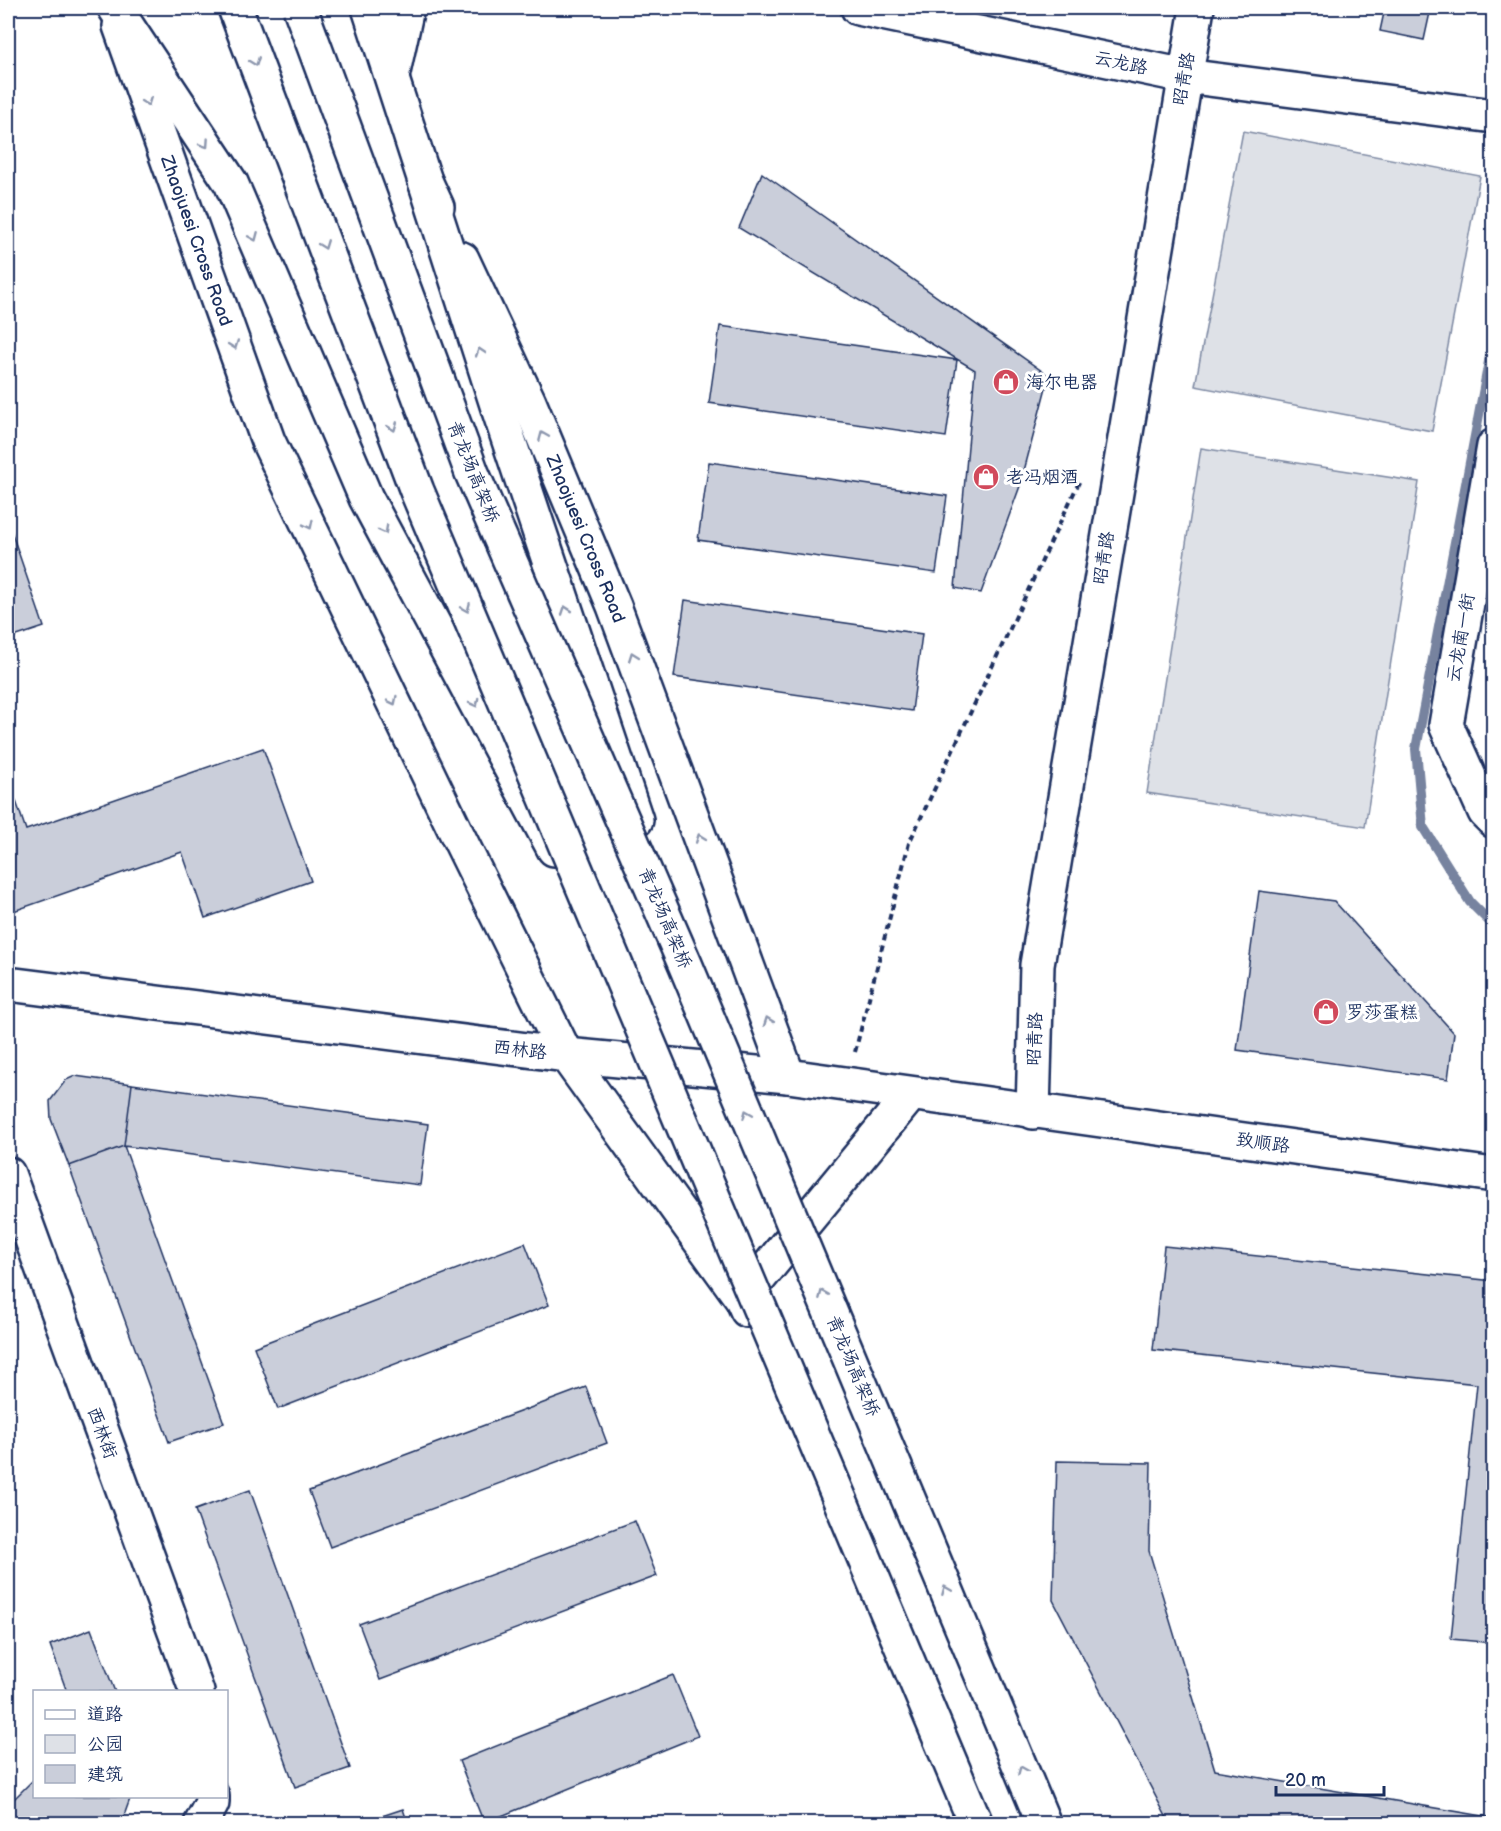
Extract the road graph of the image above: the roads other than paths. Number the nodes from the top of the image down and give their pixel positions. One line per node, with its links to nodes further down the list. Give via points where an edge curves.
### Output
1 (114, 8): 15 (main road, one-way to 15, bridge, via 231,183 366,498); 17 (main road, Zhaojuesi Cross Road, one-way to 17, via 268,441)
2 (235, 8): 15 (main road, one-way to 15, bridge, via 417,491)
3 (300, 8): 14 (main road, 青龙场高架桥, bridge, via 471,473)
4 (369, 8): 9 (main road, Zhaojuesi Cross Road)
5 (407, 8): 9 (main road)
6 (858, 8): 8 (main road, 云龙路)
7 (1197, 8): 8 (main road, 昭青路)
8 (1185, 76): 10 (main road, 云龙路); 20 (main road, 昭青路, via 1037,965)
9 (392, 77): 11 (main road, Zhaojuesi Cross Road)
10 (1494, 116)
11 (425, 180): 14 (main road, one-way to 11, bridge); 18 (main road, Zhaojuesi Cross Road, one-way to 11, via 614,606 529,402)
12 (1494, 446): 13 (main road, 云龙南一街, via 1446,725 1485,812)
13 (1494, 821)
14 (685, 964): 29 (main road, 青龙场高架桥, one-way to 14, bridge)
15 (622, 978): 28 (main road, bridge)
16 (8, 984): 17 (main road, 西林路)
17 (566, 1055): 18 (main road, 西林路); 23 (main road, Zhaojuesi Cross Road)
18 (788, 1076): 19 (main road, 西林路)
19 (911, 1094): 20 (main road, 西林路); 23 (main road)
20 (1033, 1112): 22 (main road, 致顺路)
21 (8, 1174): 24 (main road, 西林街)
22 (1494, 1175)
23 (742, 1299): 27 (main road, Zhaojuesi Cross Road)
24 (196, 1690)
25 (212, 1798): 26 (main road)
26 (201, 1824)
27 (965, 1824)
28 (976, 1824)
29 (1044, 1824)

